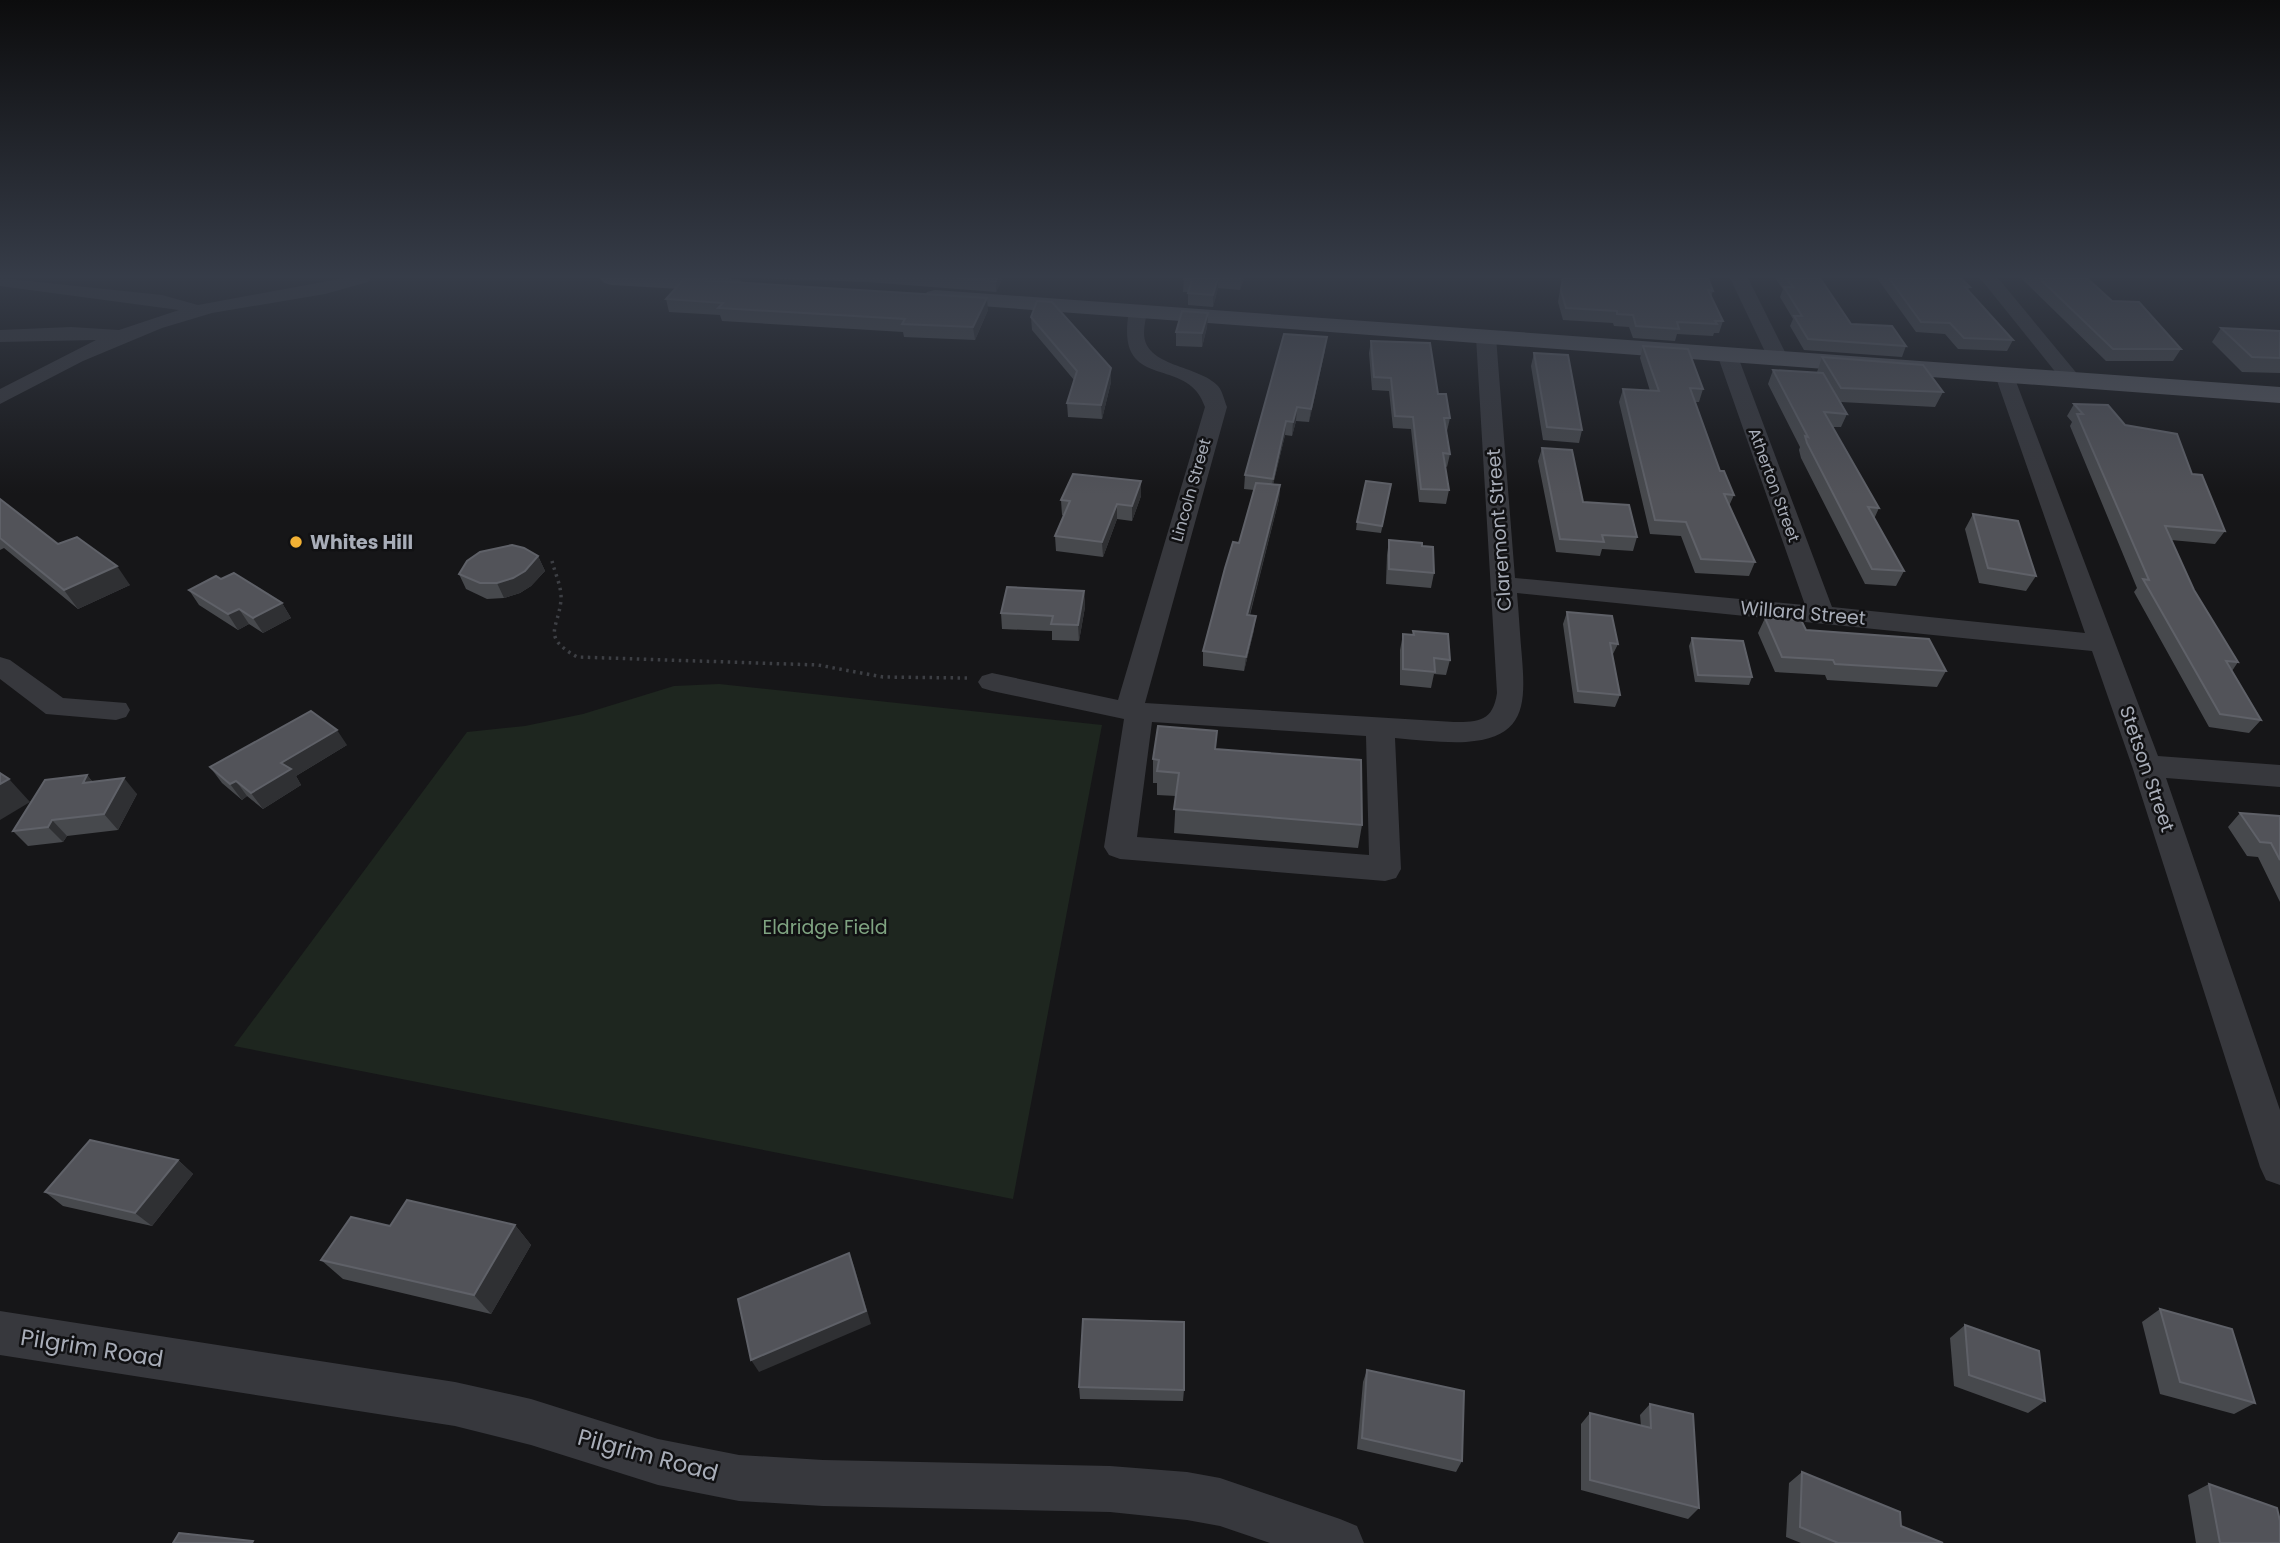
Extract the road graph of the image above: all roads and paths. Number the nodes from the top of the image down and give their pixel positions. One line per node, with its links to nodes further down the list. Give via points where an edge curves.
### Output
1 (88, 350): 12 (street)
2 (1138, 350): 20 (street, Lincoln Street, via 1149,362 1203,383 1213,394 1216,407)
3 (1487, 350): 14 (street, Claremont Street)
4 (1660, 350): 7 (main road)
5 (1774, 350): 8 (street)
6 (2048, 350): 10 (street)
7 (1727, 355): 8 (main road); 15 (street, Atherton Street)
8 (1778, 358): 9 (main road)
9 (2005, 375): 10 (main road); 16 (street, Stetson Street)
10 (2072, 380): 11 (main road)
11 (2280, 395)
12 (0, 398)
13 (552, 561): 18 (path, via 561,599 554,635 563,649 577,657 818,665 883,677)
14 (1503, 584): 15 (street, Willard Street); 21 (street, Claremont Street, via 1511,703 1502,722 1468,732)
15 (1822, 615): 16 (street, Willard Street)
16 (2102, 644): 22 (street, Stetson Street)
17 (0, 666): 19 (street, via 56,707)
18 (992, 682): 20 (street)
19 (116, 710)
20 (1134, 712): 21 (street); 21 (street, via 1119,847 1385,869)
21 (1380, 728)
22 (2147, 765): 23 (street); 24 (street, Stetson Street)
23 (2280, 776)
24 (2280, 1167)
25 (0, 1333): 26 (street, Pilgrim Road, via 454,1404 531,1422 658,1462 725,1476 1152,1492 1220,1502)
26 (1339, 1543)

